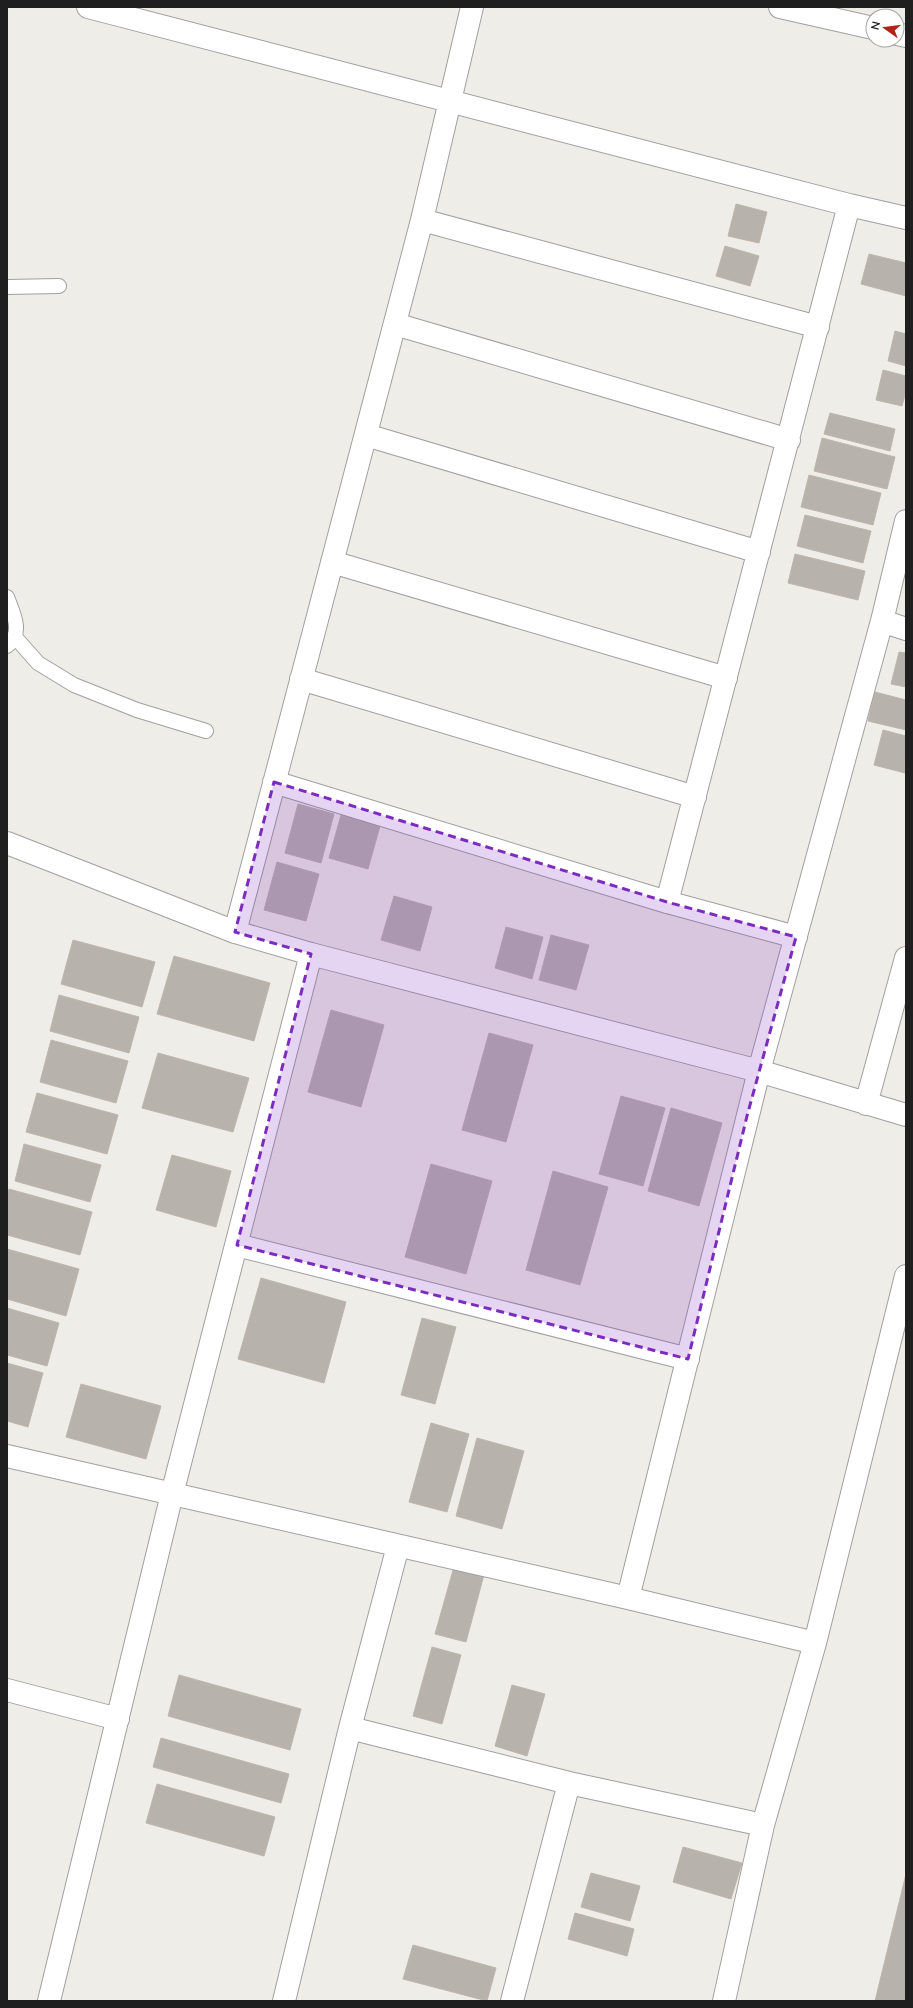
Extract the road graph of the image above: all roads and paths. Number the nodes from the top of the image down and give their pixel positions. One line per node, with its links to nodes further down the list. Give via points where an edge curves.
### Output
1 (88, 7): 5 (street)
2 (472, 7): 5 (street)
3 (780, 7): 4 (street)
4 (865, 26)
5 (450, 103): 6 (street); 8 (street)
6 (849, 205): 7 (street); 12 (street)
7 (906, 218)
8 (422, 220): 11 (street); 12 (street)
9 (59, 286): 10 (lane)
10 (7, 287)
11 (395, 324): 13 (street); 14 (street)
12 (818, 327): 14 (street)
13 (366, 435): 16 (street); 17 (street)
14 (789, 440): 16 (street)
15 (906, 521): 19 (street)
16 (759, 552): 22 (street)
17 (332, 562): 22 (street); 23 (street)
18 (7, 597): 21 (lane, via 17,624)
19 (882, 621): 20 (street); 30 (street)
20 (906, 629)
21 (11, 642): 24 (lane, via 38,663 74,685 137,710)
22 (726, 678): 26 (street)
23 (301, 679): 25 (street); 26 (street)
24 (206, 731)
25 (274, 782): 28 (street); 29 (street)
26 (694, 797): 28 (street)
27 (7, 843): 29 (street)
28 (667, 902): 30 (street)
29 (235, 932): 31 (street)
30 (796, 937): 33 (street)
31 (311, 954): 33 (street); 36 (street)
32 (906, 958): 34 (street)
33 (759, 1071): 34 (street); 38 (street)
34 (866, 1104): 35 (street)
35 (906, 1115)
36 (237, 1245): 38 (street); 40 (street)
37 (906, 1276): 43 (street)
38 (688, 1359): 42 (street)
39 (7, 1456): 40 (street)
40 (172, 1494): 41 (street); 45 (street)
41 (398, 1546): 42 (street); 46 (street)
42 (628, 1598): 43 (street)
43 (815, 1643): 48 (street)
44 (7, 1690): 45 (street)
45 (118, 1719): 49 (street)
46 (350, 1728): 47 (street); 50 (street)
47 (569, 1783): 48 (street); 51 (street)
48 (763, 1825): 52 (street)
49 (49, 2001)
50 (284, 2001)
51 (512, 2001)
52 (724, 2001)

